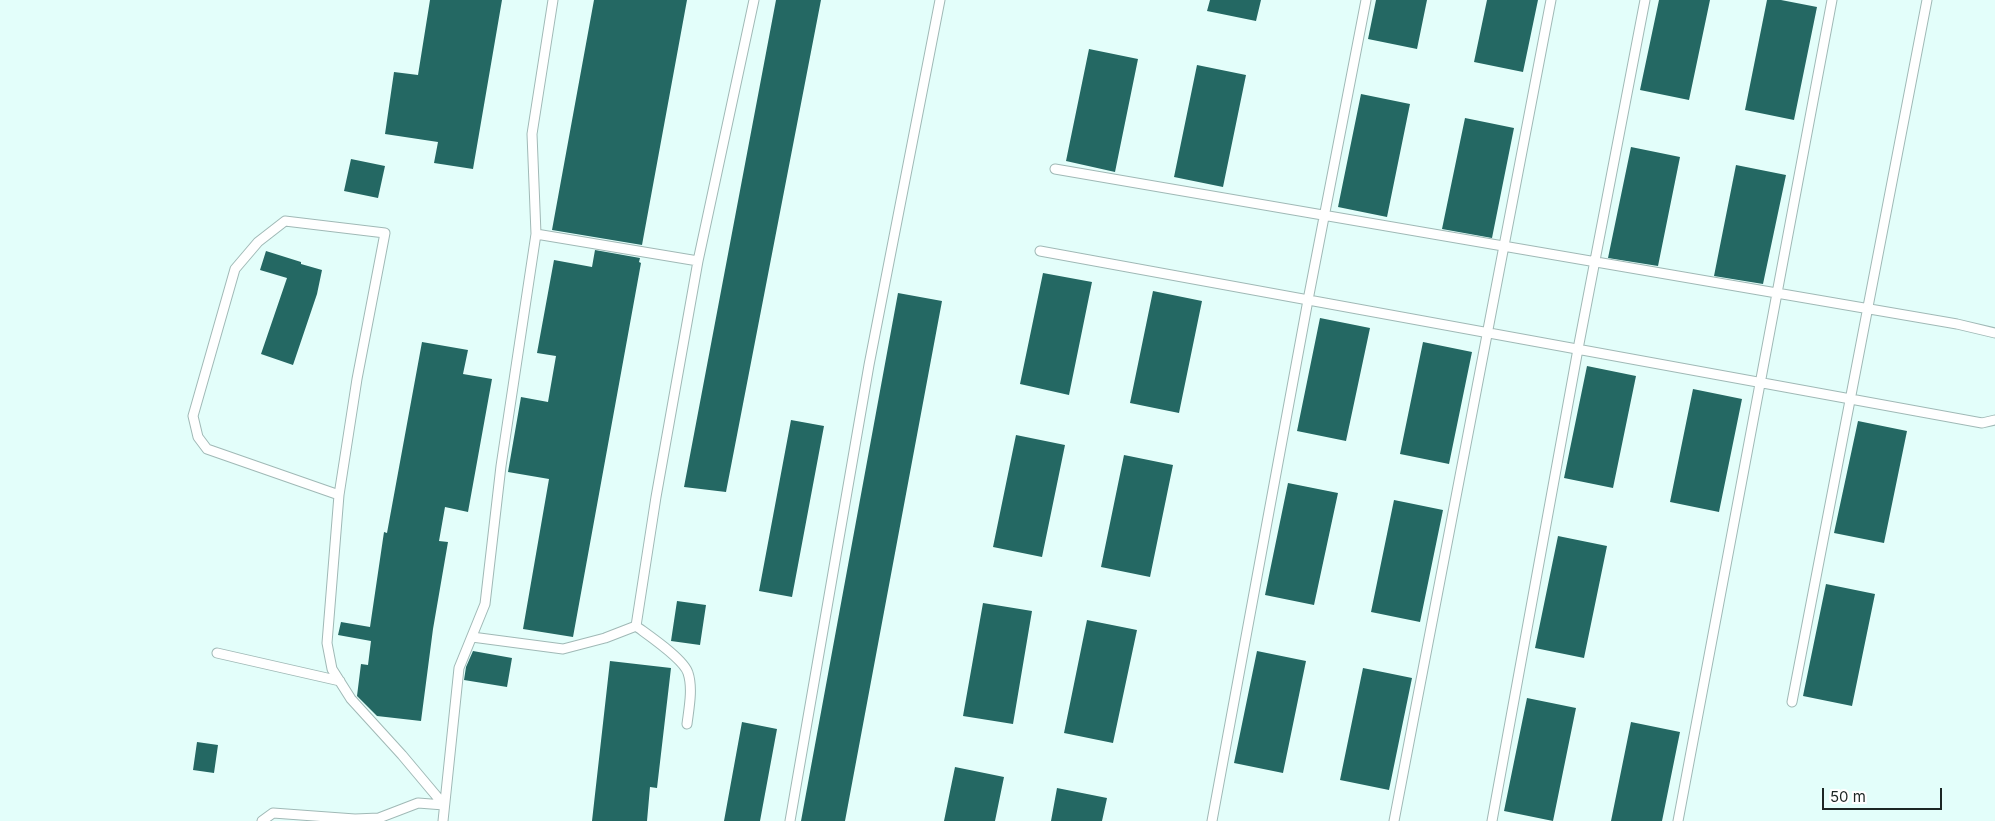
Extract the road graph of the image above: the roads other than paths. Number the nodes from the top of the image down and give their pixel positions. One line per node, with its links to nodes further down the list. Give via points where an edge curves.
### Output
1 (553, 0): 11 (lane, via 532,134)
2 (754, 0): 14 (lane)
3 (940, 0): 35 (lane, via 870,356)
4 (1366, 0): 10 (lane)
5 (1551, 0): 12 (lane)
6 (1645, 0): 15 (lane)
7 (1832, 0): 16 (lane)
8 (1927, 0): 18 (lane)
9 (1054, 169): 10 (lane)
10 (1325, 215): 12 (lane); 17 (lane)
11 (536, 234): 14 (lane); 27 (lane, via 501,466 485,604)
12 (1504, 246): 15 (lane); 19 (lane)
13 (1040, 251): 17 (lane)
14 (698, 261): 26 (lane)
15 (1595, 262): 16 (lane); 21 (lane)
16 (1776, 293): 18 (lane); 22 (lane)
17 (1308, 300): 19 (lane); 36 (lane)
18 (1868, 309): 20 (lane); 23 (lane)
19 (1488, 333): 21 (lane); 37 (lane)
20 (1995, 333)
21 (1578, 349): 22 (lane); 38 (lane)
22 (1760, 383): 23 (lane); 39 (lane)
23 (1850, 399): 24 (lane, via 1982,423); 30 (lane)
24 (1995, 420)
25 (338, 495): 25 (lane, via 384,232 285,221 258,242 235,269 193,416 198,437 207,449); 29 (lane, via 327,643 332,669)
26 (636, 626): 27 (lane, via 563,650); 31 (lane, via 668,649 688,672 690,699)
27 (472, 637): 32 (lane, via 459,668)
28 (217, 653): 29 (lane)
29 (340, 681): 32 (lane, via 351,699)
30 (1792, 702)
31 (687, 724)
32 (444, 805): 33 (lane, via 418,803 379,818 273,813); 34 (lane)
33 (262, 821)
34 (443, 821)
35 (790, 821)
36 (1212, 821)
37 (1394, 821)
38 (1492, 821)
39 (1678, 821)

